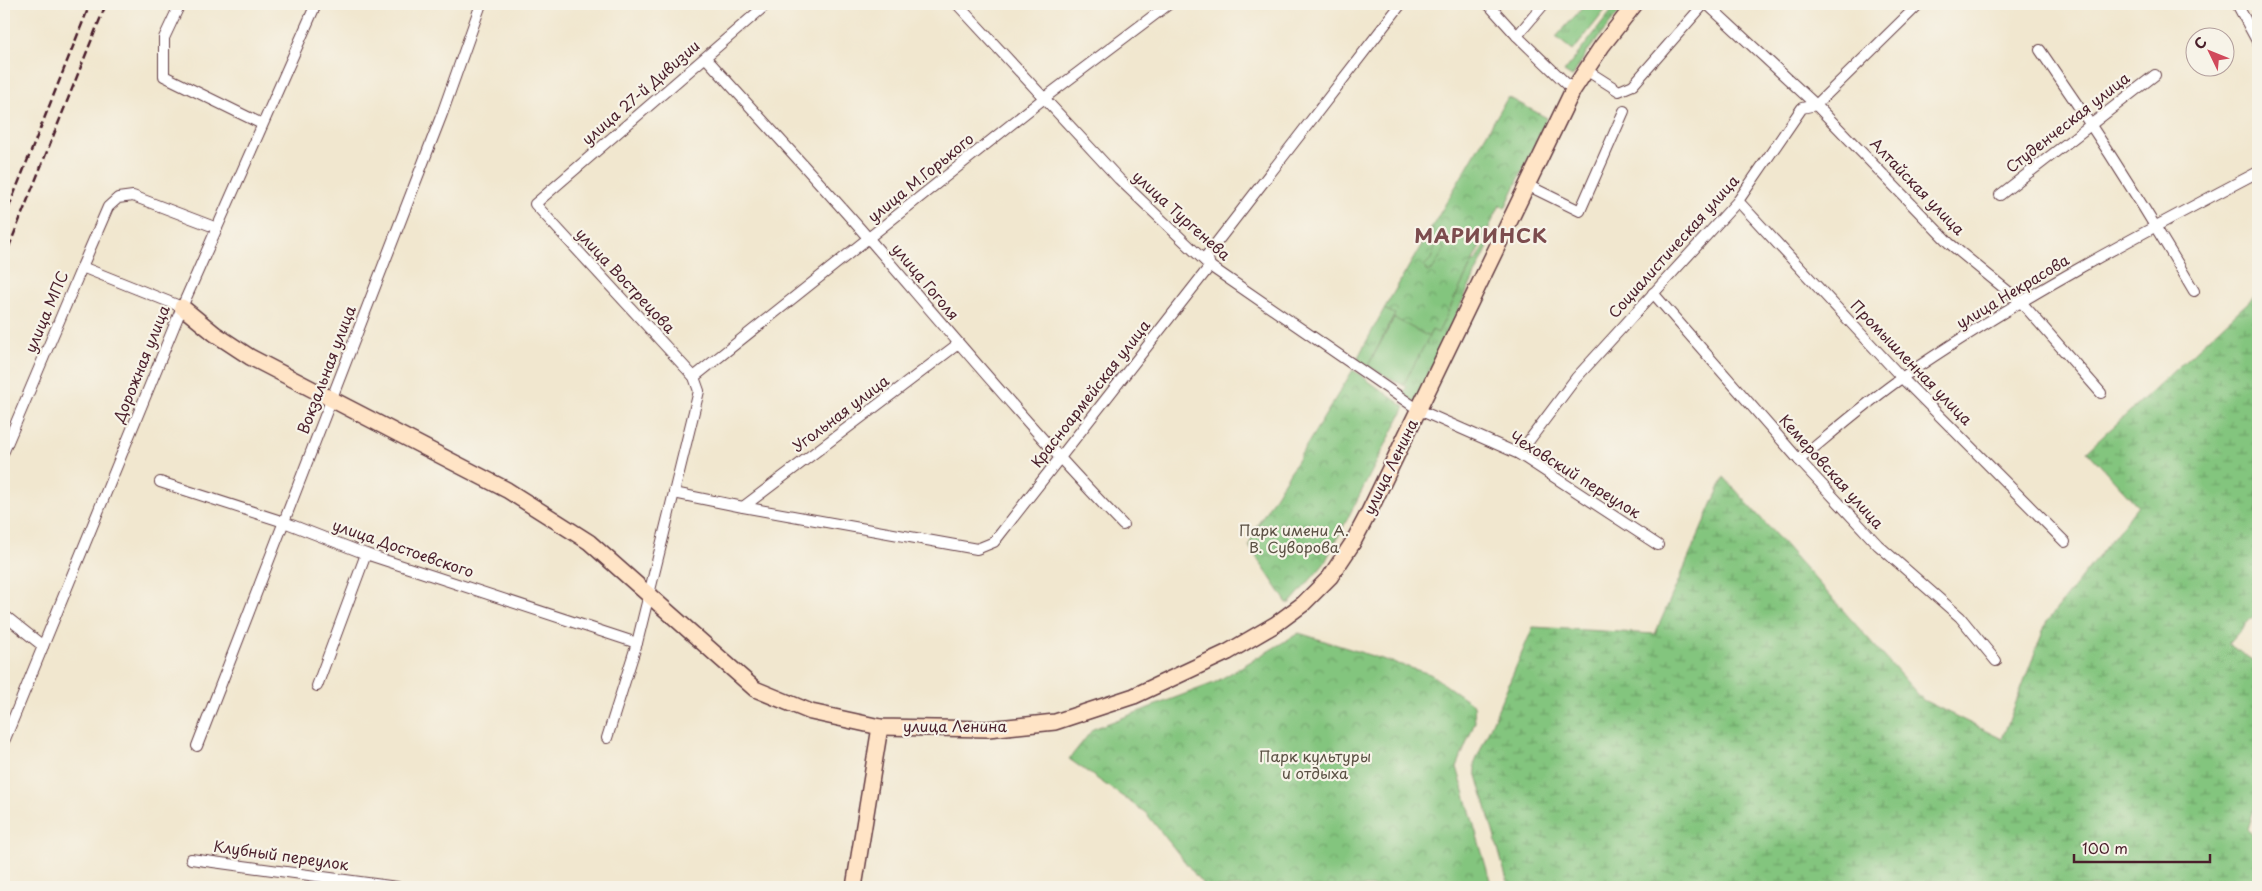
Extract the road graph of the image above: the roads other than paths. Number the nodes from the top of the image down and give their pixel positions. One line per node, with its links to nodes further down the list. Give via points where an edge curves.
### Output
1 (180, 4): 24 (street, via 164,38 164,76)
2 (316, 4): 24 (street, Дорожная улица)
3 (481, 4): 44 (street, Вокзальная улица)
4 (767, 4): 17 (street, улица 27-й Дивизии)
5 (957, 4): 21 (street, улица Тургенева)
6 (1169, 4): 21 (street, улица М.Горького)
7 (1401, 4): 34 (street, Красноармейская улица, via 1206,255)
8 (1488, 4): 14 (street)
9 (1544, 4): 14 (street)
10 (1635, 4): 18 (main road, улица Ленина)
11 (1705, 4): 18 (street, via 1633,85 1619,91); 22 (street, Алтайская улица)
12 (1919, 4): 22 (street, Социалистическая улица)
13 (2237, 4): 15 (street)
14 (1516, 36): 20 (street)
15 (2258, 43)
16 (2040, 50): 25 (street)
17 (706, 58): 30 (street, улица 27-й Дивизии); 33 (street, улица Гоголя)
18 (1586, 70): 20 (main road, улица Ленина)
19 (2155, 75): 25 (street, Студенческая улица)
20 (1572, 90): 27 (main road, улица Ленина)
21 (1043, 99): 33 (street, улица М.Горького); 34 (street, улица Тургенева, via 1119,180)
22 (1816, 105): 29 (street, Социалистическая улица, via 1802,108); 38 (street, Алтайская улица, via 1949,243)
23 (1624, 111): 27 (street, via 1580,211)
24 (262, 124): 32 (street, Дорожная улица)
25 (2092, 124): 28 (street, Студенческая улица); 31 (street)
26 (2258, 172): 31 (street, улица Некрасова)
27 (1527, 185): 45 (main road, улица Ленина)
28 (2000, 195)
29 (1738, 202): 37 (street, Социалистическая улица); 42 (street, Промышленная улица)
30 (535, 204): 41 (street, улица Вострецова)
31 (2156, 226): 36 (street); 38 (street, улица Некрасова)
32 (217, 228): 35 (street, улица МПС, via 133,196 118,198 108,207); 39 (street, Дорожная улица)
33 (869, 239): 40 (street, улица Гоголя); 41 (street, улица М.Горького)
34 (1210, 266): 45 (street, улица Тургенева); 48 (street, Красноармейская улица)
35 (82, 267): 39 (street); 46 (street, улица МПС)
36 (2194, 291)
37 (1653, 293): 47 (street, Социалистическая улица, via 1576,378); 49 (street, Кемеровская улица)
38 (2021, 302): 42 (street, улица Некрасова); 43 (street, Алтайская улица)
39 (182, 307): 44 (main road, улица Ленина, via 250,357); 61 (street, Дорожная улица)
40 (958, 344): 48 (street, улица Гоголя); 52 (street, Угольная улица)
41 (694, 377): 51 (street, via 699,392)
42 (1902, 378): 49 (street, улица Некрасова); 55 (street, Промышленная улица)
43 (2101, 393)
44 (332, 401): 53 (street, Вокзальная улица); 58 (main road, улица Ленина, via 507,490 588,542)
45 (1420, 410): 47 (street, Чеховский переулок); 64 (main road, улица Ленина, via 1352,544 1330,576 1303,604 1276,624 1228,652 1116,704 1055,722 988,729)
46 (4, 451)
47 (1519, 454): 56 (street, Чеховский переулок)
48 (1059, 459): 52 (street, Красноармейская улица, via 994,542 977,549); 54 (street, улица Гоголя)
49 (1799, 460): 62 (street, Кемеровская улица, via 1878,545 1960,617)
50 (160, 482): 53 (street, улица Достоевского)
51 (674, 493): 52 (street, Красноармейская улица); 58 (street)
52 (743, 507)
53 (284, 522): 57 (street, улица Достоевского); 67 (street, Вокзальная улица)
54 (1122, 525)
55 (2065, 542)
56 (1658, 545)
57 (366, 554): 60 (street, улица Достоевского); 63 (street)
58 (649, 596): 60 (street); 64 (main road, улица Ленина, via 756,689 811,712)
59 (4, 615): 61 (street)
60 (637, 643): 65 (street)
61 (43, 646): 66 (street, Дорожная улица)
62 (1996, 661)
63 (317, 686)
64 (880, 727): 70 (main road)
65 (607, 738)
66 (5, 739)
67 (197, 746)
68 (191, 859): 69 (street, Клубный переулок)
69 (397, 887)
70 (854, 887)

